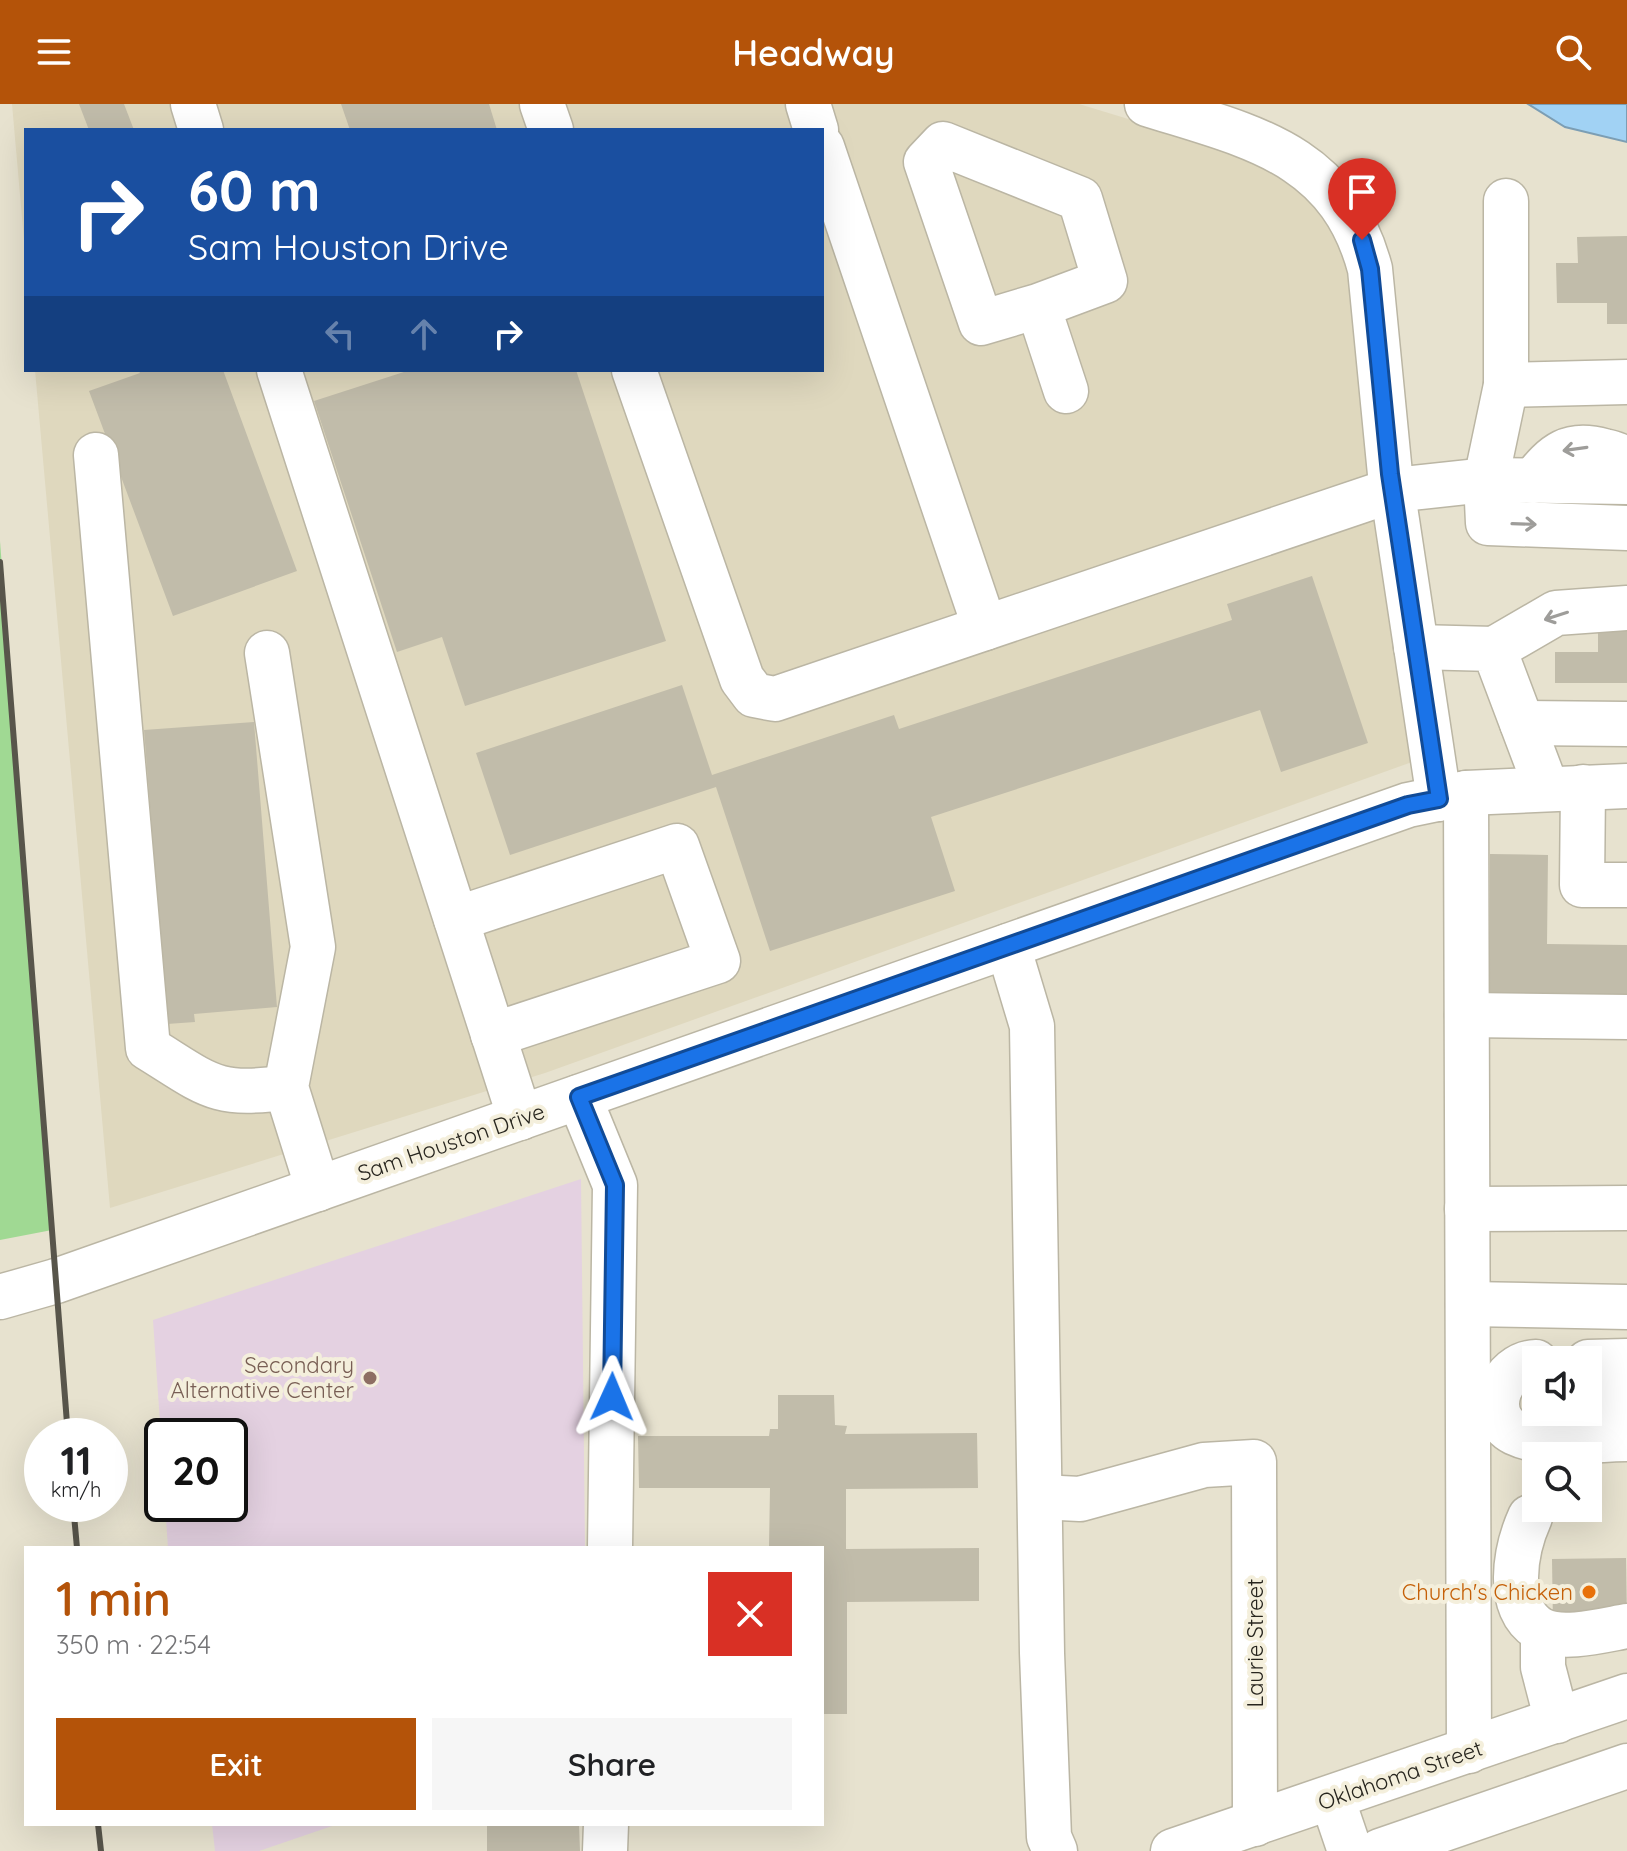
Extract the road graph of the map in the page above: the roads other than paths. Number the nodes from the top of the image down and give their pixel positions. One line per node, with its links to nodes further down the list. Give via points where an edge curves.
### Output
1 (193, 104): 5 (street)
2 (542, 104): 6 (street)
3 (808, 104): 7 (street)
4 (1147, 104): 21 (street, via 1267,142 1301,161 1345,210 1370,269)
5 (200, 128)
6 (550, 128)
7 (815, 128)
8 (824, 153): 24 (street)
9 (1506, 201): 14 (street)
10 (1038, 306): 10 (street, via 1105,281 1080,199 943,144 926,162 981,323); 15 (street)
11 (280, 372): 34 (street)
12 (635, 372): 24 (street, via 742,679 754,695 775,699)
13 (1627, 382): 14 (street)
14 (1506, 385): 18 (street)
15 (1066, 391)
16 (96, 455): 39 (street, via 148,1048 210,1087 246,1094)
17 (1627, 462): 19 (street, one-way to 19, via 1592,447 1568,447 1551,457)
18 (1486, 480): 19 (street); 21 (street); 22 (street, one-way to 22, via 1488,523)
19 (1533, 481): 20 (street)
20 (1627, 482)
21 (1393, 490): 24 (street); 25 (street)
22 (1627, 528)
23 (1627, 608): 26 (street, one-way to 26, via 1556,613)
24 (985, 628)
25 (1416, 647): 26 (street); 32 (street)
26 (1494, 649): 28 (street)
27 (267, 653): 39 (street, via 313,947)
28 (1522, 723): 29 (street); 31 (street)
29 (1627, 724)
30 (1627, 786): 31 (street, Sam Houston Drive)
31 (1564, 787): 32 (street, Sam Houston Drive); 33 (street, via 1582,885)
32 (1452, 796): 35 (street, Sam Houston Drive, via 1408,805); 36 (street)
33 (1627, 885)
34 (456, 919): 38 (street); 38 (street, via 677,846 718,961)
35 (1008, 946): 40 (street, Sam Houston Drive); 54 (street, via 1032,1026)
36 (1467, 1015): 37 (street); 44 (street)
37 (1627, 1017)
38 (493, 1035): 41 (street)
39 (286, 1087): 42 (street)
40 (579, 1097): 41 (street, Sam Houston Drive); 56 (street, via 615,1185)
41 (520, 1118): 42 (street, Sam Houston Drive)
42 (318, 1189): 45 (street, Sam Houston Drive)
43 (1627, 1208): 44 (street)
44 (1467, 1209): 46 (street)
45 (0, 1297)
46 (1468, 1304): 47 (street); 60 (street)
47 (1627, 1307)
48 (1627, 1361): 49 (street)
49 (1602, 1362)
50 (1522, 1364): 52 (street, via 1498,1390 1498,1415 1512,1431 1533,1439)
51 (1627, 1399): 52 (street, via 1613,1399)
52 (1557, 1439): 53 (street)
53 (1627, 1439)
54 (1040, 1497): 63 (street, Laurie Street, via 1080,1499 1204,1465 1254,1462); 67 (street, via 1049,1837)
55 (1528, 1522): 58 (street, via 1518,1553 1517,1593 1527,1618)
56 (610, 1546)
57 (1627, 1626): 58 (street)
58 (1543, 1631): 59 (street, via 1543,1667)
59 (1592, 1708): 60 (street, Oklahoma Street); 61 (street)
60 (1469, 1751): 62 (street, Oklahoma Street)
61 (1623, 1780): 65 (street)
62 (1332, 1798): 63 (street, Oklahoma Street); 69 (street)
63 (1255, 1824): 68 (street, Oklahoma Street)
64 (606, 1826): 66 (street)
65 (1404, 1847)
66 (605, 1851)
67 (1055, 1851)
68 (1173, 1851)
69 (1350, 1851)

